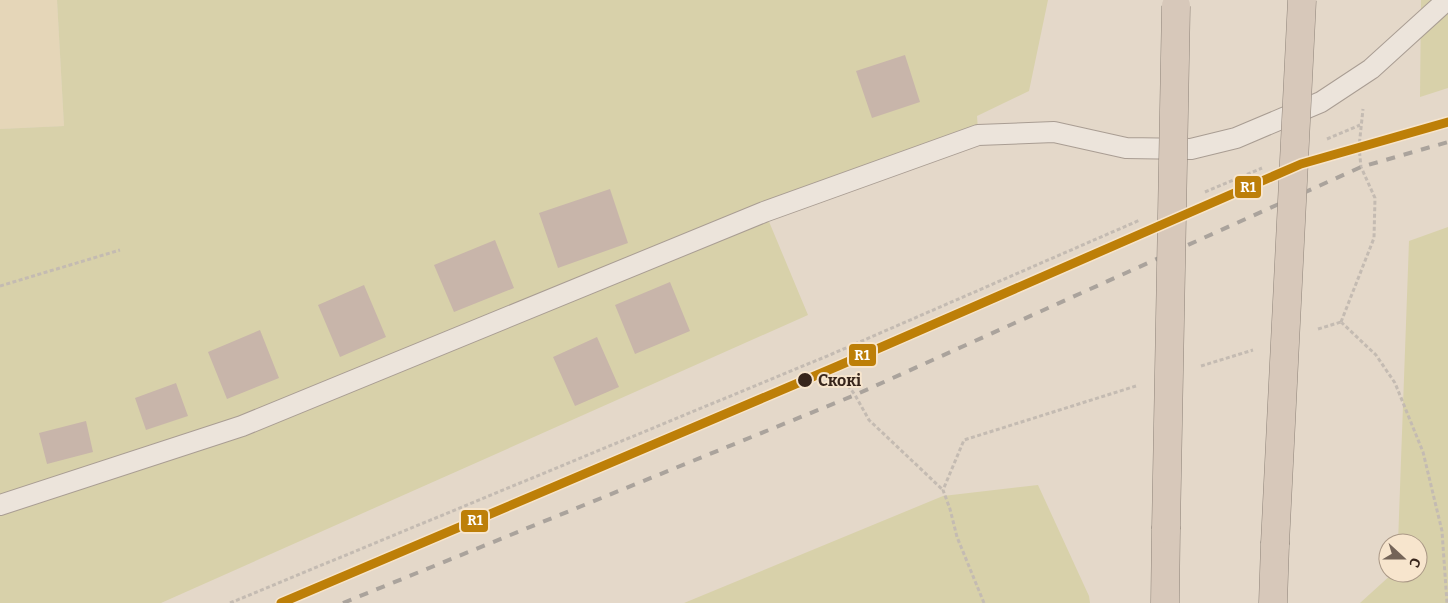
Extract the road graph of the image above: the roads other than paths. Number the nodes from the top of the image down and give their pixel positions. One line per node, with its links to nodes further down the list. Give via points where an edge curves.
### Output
1 (1302, 0): 6 (highway, bridge)
2 (1447, 0): 4 (lane, via 1371,69 1321,102 1236,138 1192,149 1126,148 1054,132 978,135 764,212 242,426)
3 (1176, 3): 5 (highway, bridge)
4 (0, 505)
5 (1165, 603)
6 (1273, 603)

